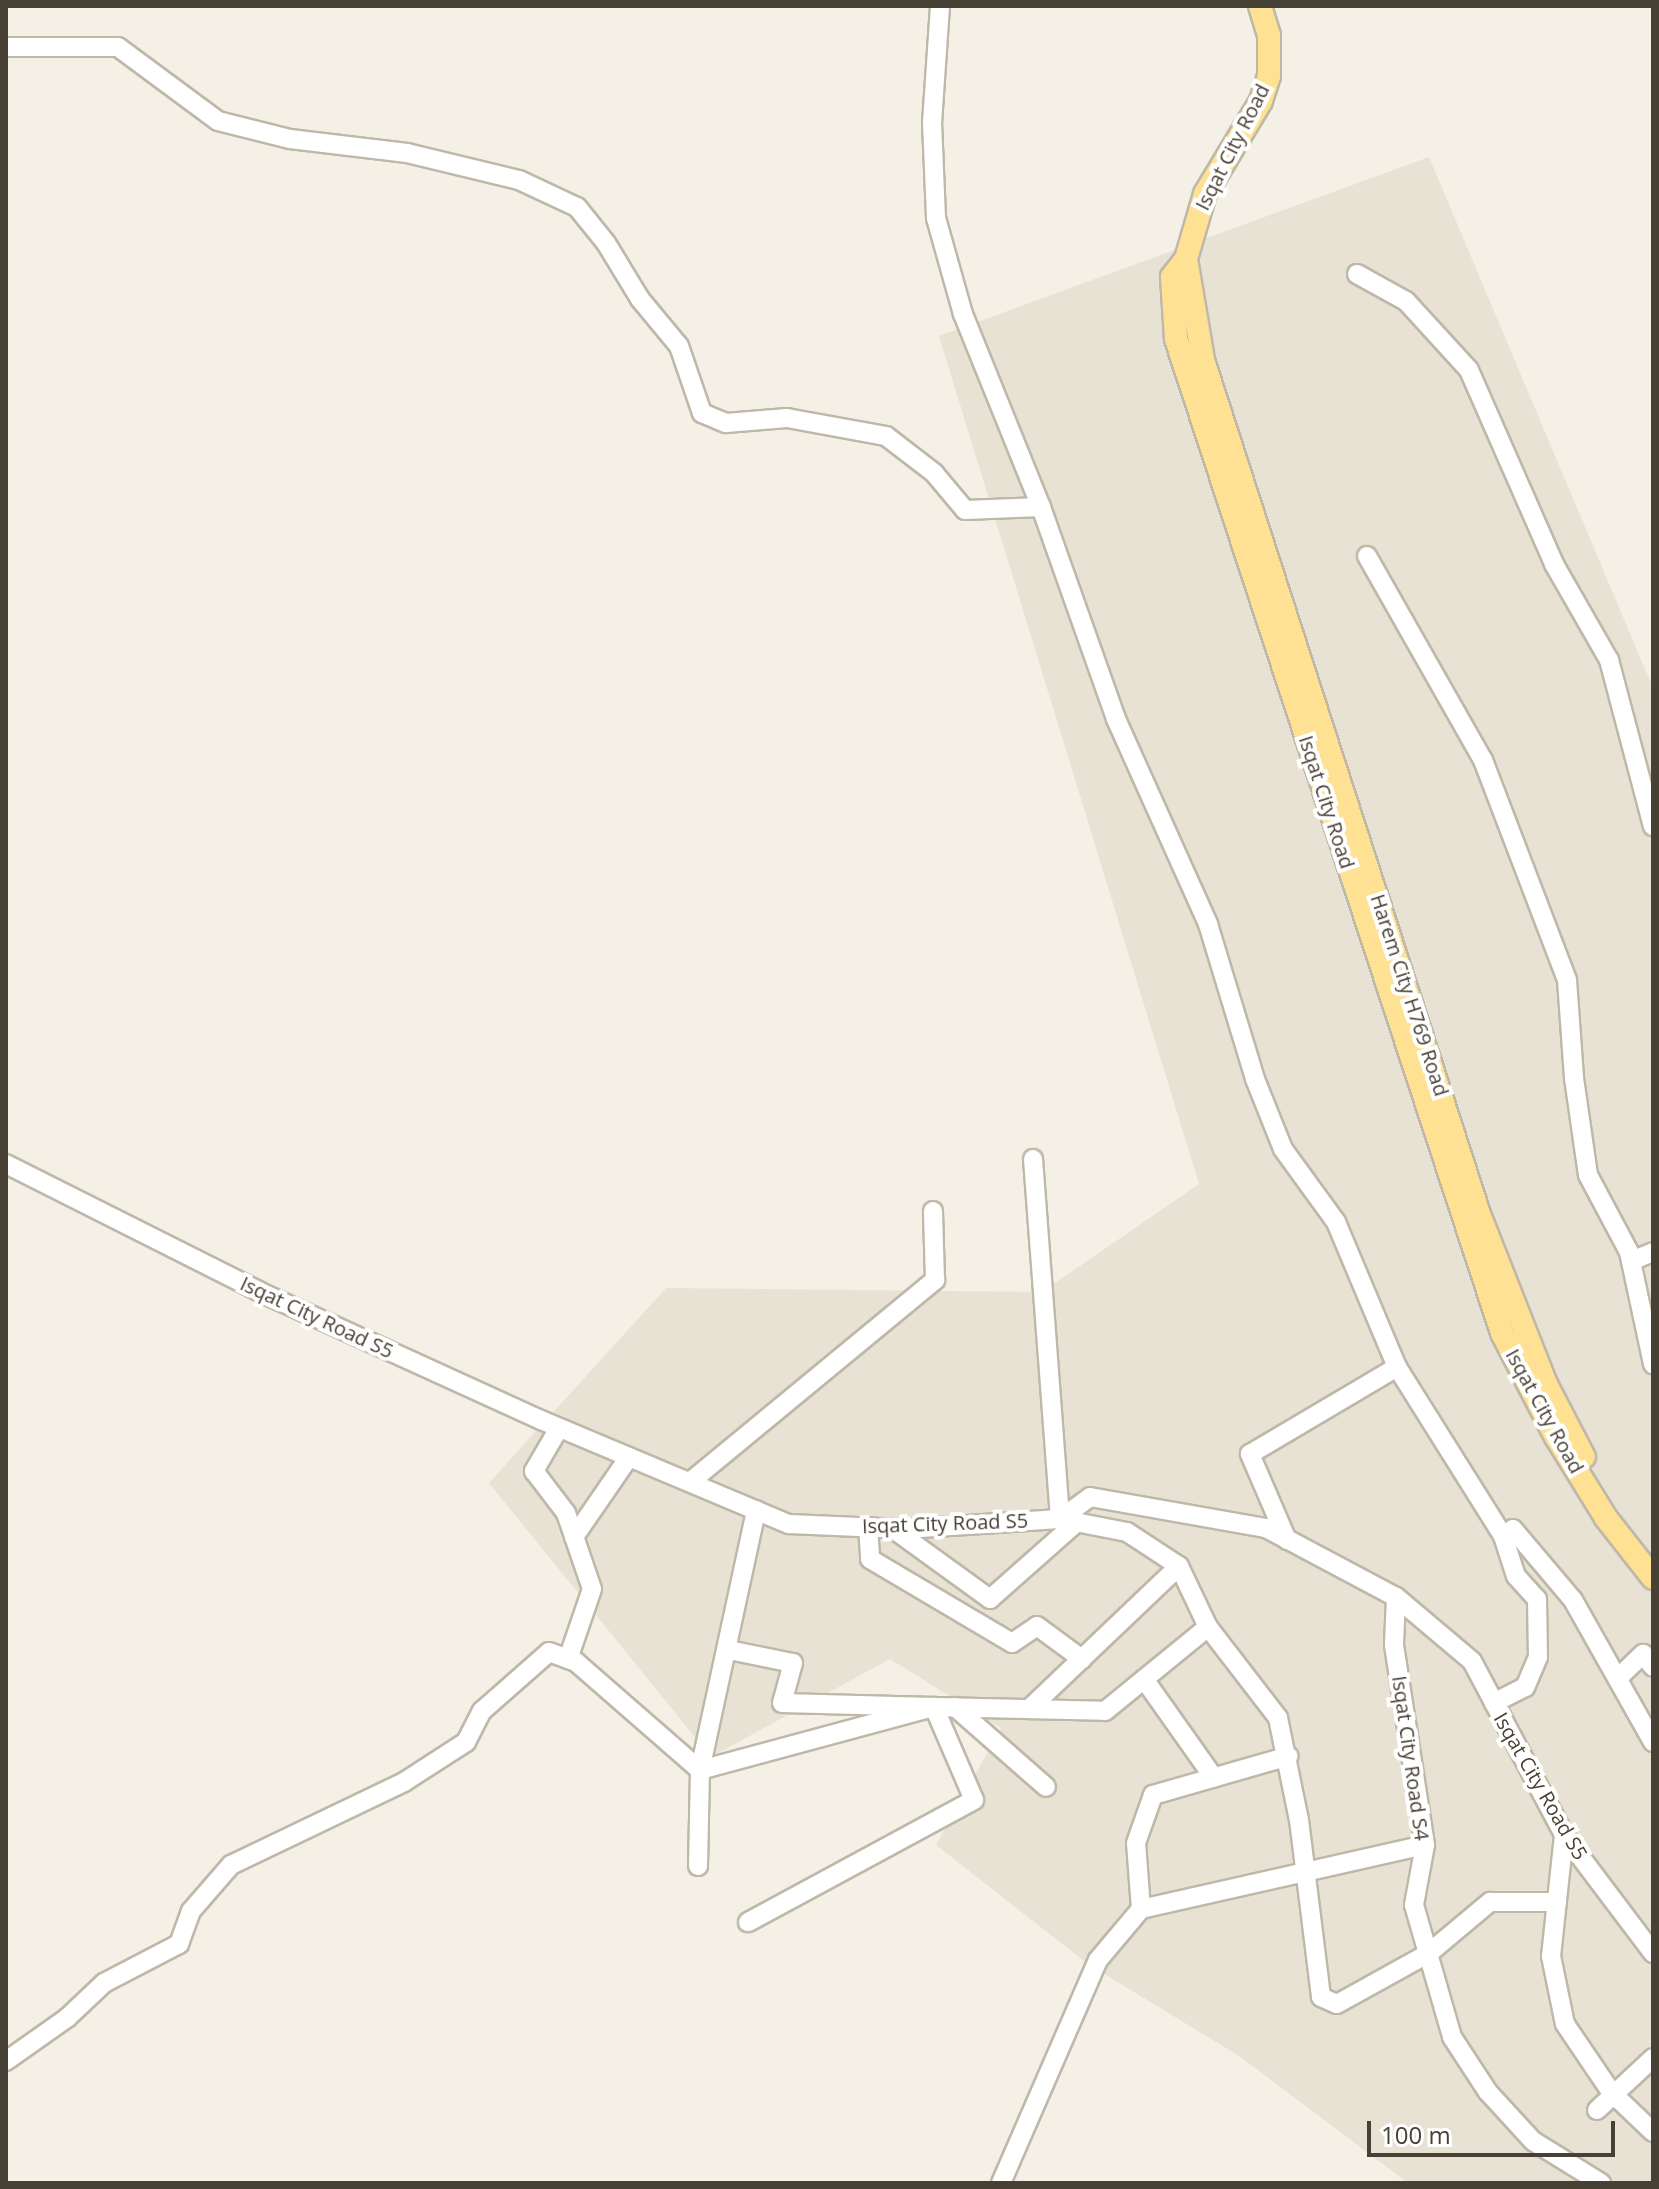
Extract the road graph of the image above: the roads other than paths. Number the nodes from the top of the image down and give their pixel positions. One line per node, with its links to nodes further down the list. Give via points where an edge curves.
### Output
1 (940, 6): 6 (street, via 932,122 936,218 963,314)
2 (1260, 6): 4 (main road, Isqat City Road, via 1271,49 1265,89 1205,194)
3 (6, 47): 6 (street, via 118,47 218,121 290,139 407,153 519,180 577,207 606,243 640,299 679,346 702,413 726,423 787,418 886,436 934,473 965,510)
4 (1186, 259): 27 (main road, Harem City H769 Road, via 1203,360 1479,1214 1546,1384 1611,1507); 28 (main road, Isqat City Road, via 1171,284 1176,339 1502,1333 1565,1451)
5 (1357, 274): 8 (street, via 1406,301 1469,370 1554,564 1609,660)
6 (1041, 507): 15 (street, via 1116,719 1208,924 1255,1079 1283,1149 1336,1222)
7 (1367, 556): 13 (street, via 1483,760 1510,827 1567,980 1588,1175)
8 (1653, 826)
9 (1033, 1159): 20 (street)
10 (6, 1164): 16 (street, Isqat City Road S5, via 260,1292)
11 (933, 1211): 18 (street, via 935,1280)
12 (1653, 1252): 13 (street)
13 (1631, 1261): 14 (street)
14 (1653, 1364)
15 (1397, 1367): 23 (street); 25 (street, via 1250,1454)
16 (559, 1428): 17 (street, Isqat City Road S5); 24 (street, via 534,1471 566,1513)
17 (629, 1457): 18 (street, Isqat City Road S5); 24 (street)
18 (690, 1482): 19 (street, Isqat City Road S5)
19 (756, 1510): 21 (street, Isqat City Road S5, via 789,1524); 31 (street)
20 (1068, 1521): 22 (street, Isqat City Road S5); 22 (street, via 990,1599); 25 (street, Isqat City Road S5, via 1090,1497 1266,1528); 26 (street, via 1127,1532)
21 (868, 1527): 22 (street, Isqat City Road S5); 33 (street, via 870,1559 1012,1643 1037,1626)
22 (892, 1528)
23 (1503, 1536): 35 (street, via 1513,1529 1573,1600); 37 (street, via 1516,1576 1537,1599 1538,1657 1525,1687)
24 (574, 1537): 32 (street, via 592,1589)
25 (1287, 1540): 29 (street, Isqat City Road S5)
26 (1179, 1566): 30 (street); 33 (street)
27 (1653, 1570)
28 (1653, 1578)
29 (1396, 1597): 37 (street, Isqat City Road S5, via 1472,1661); 47 (street, Isqat City Road S4, via 1394,1645)
30 (1208, 1627): 36 (street); 42 (street, via 1278,1718)
31 (729, 1650): 38 (street, via 793,1663 782,1703); 43 (street)
32 (568, 1659): 43 (street); 56 (street, via 549,1652 482,1711 466,1742 404,1782 231,1865 191,1911 179,1944 104,1983 67,2018)
33 (1082, 1659): 40 (street)
34 (1653, 1667): 35 (street, via 1643,1654)
35 (1618, 1678): 41 (street)
36 (1144, 1679): 40 (street, via 1105,1711); 44 (street)
37 (1494, 1703): 46 (street, Isqat City Road S5)
38 (934, 1707): 39 (street); 43 (street); 52 (street, via 974,1800)
39 (955, 1707): 40 (street); 45 (street)
40 (1029, 1709)
41 (1653, 1742)
42 (1289, 1756): 44 (street); 49 (street)
43 (700, 1770): 48 (street)
44 (1214, 1778): 51 (street, via 1153,1795 1136,1843)
45 (1046, 1787)
46 (1564, 1835): 50 (street); 53 (street, Isqat City Road S5)
47 (1425, 1845): 49 (street); 54 (street, Isqat City Road S4, via 1414,1905)
48 (698, 1866)
49 (1304, 1876): 51 (street); 54 (street, via 1314,1964 1321,1997 1328,2004)
50 (1557, 1902): 54 (street, via 1490,1902); 57 (street, via 1551,1956 1565,2024)
51 (1141, 1909): 60 (street, via 1098,1960)
52 (748, 1922)
53 (1650, 1944)
54 (1429, 1953): 61 (street, Isqat City Road S4, via 1452,2037 1488,2092 1533,2141)
55 (1653, 2058): 57 (street)
56 (6, 2061)
57 (1611, 2092): 58 (street); 59 (street)
58 (1597, 2110)
59 (1653, 2132)
60 (1001, 2183)
61 (1601, 2183)

